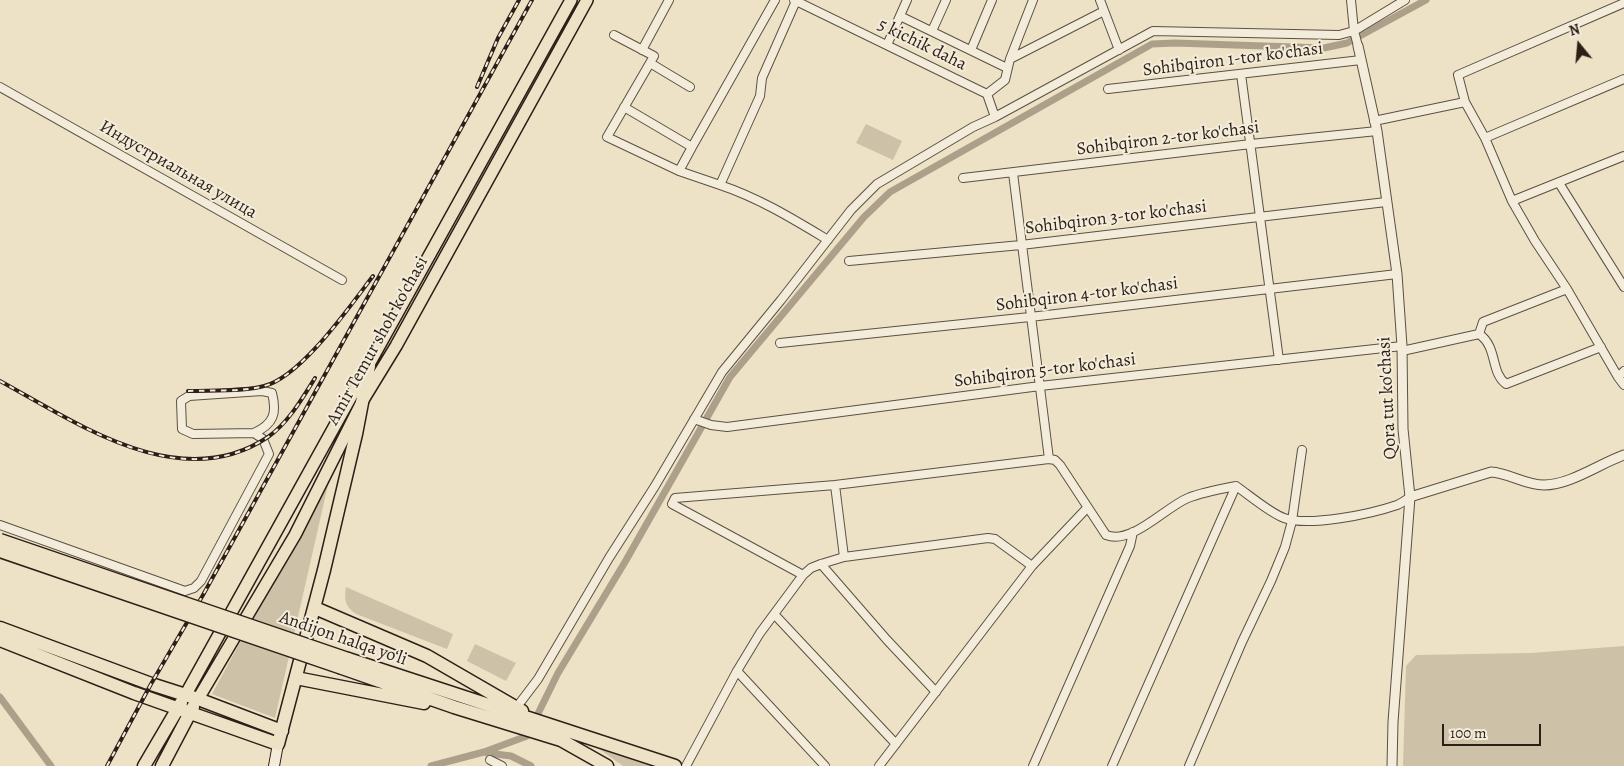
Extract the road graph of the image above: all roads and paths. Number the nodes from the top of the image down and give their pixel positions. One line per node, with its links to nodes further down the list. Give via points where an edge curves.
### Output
1 (572, 0): 65 (main road, Amir Temur shoh ko'chasi)
2 (588, 0): 69 (main road, Amir Temur shoh ko'chasi)
3 (668, 0): 21 (street)
4 (775, 0): 40 (street)
5 (907, 0): 15 (street)
6 (946, 0): 17 (street)
7 (992, 0): 22 (street)
8 (1033, 0): 26 (street)
9 (1100, 0): 14 (street)
10 (1351, 0): 16 (street, Qora tut ko'chasi)
11 (1405, 0): 16 (street)
12 (795, 1): 19 (street, 5 kichik daha); 47 (street, via 762,78 760,96)
13 (1624, 3): 33 (street, via 1458,75)
14 (1104, 11): 23 (street); 26 (street)
15 (900, 16): 17 (street); 19 (street)
16 (1354, 31): 20 (street, Qora tut ko'chasi); 23 (street, via 1339,35 1153,31)
17 (932, 32): 22 (street)
18 (614, 35): 21 (street)
19 (887, 45): 32 (street, 5 kichik daha)
20 (1358, 46): 24 (street, Qora tut ko'chasi)
21 (642, 50): 25 (street, via 654,56)
22 (971, 50): 26 (street)
23 (1119, 50): 35 (street)
24 (1362, 60): 27 (street, Sohibqiron 1-tor ko'chasi); 36 (street, Qora tut ko'chasi)
25 (650, 63): 30 (street); 34 (street)
26 (1008, 64): 32 (street, via 1005,80)
27 (1241, 74): 31 (street, Sohibqiron 1-tor ko'chasi); 39 (street)
28 (1624, 80): 38 (street)
29 (0, 87): 55 (street, Индустриальная улица)
30 (690, 87)
31 (1108, 89)
32 (987, 94): 35 (street)
33 (1465, 102): 36 (street); 38 (street)
34 (624, 107): 40 (street); 43 (street, via 607,137)
35 (995, 117): 51 (street, via 877,184)
36 (1374, 121): 37 (street, Qora tut ko'chasi)
37 (1377, 131): 39 (street, Sohibqiron 2-tor ko'chasi); 49 (street, Qora tut ko'chasi)
38 (1485, 138): 48 (street)
39 (1251, 144): 44 (street, Sohibqiron 2-tor ko'chasi); 50 (street)
40 (692, 147): 43 (street)
41 (1621, 158): 42 (street); 46 (street)
42 (1624, 168)
43 (679, 171): 47 (street)
44 (1013, 173): 45 (street, Sohibqiron 2-tor ko'chasi); 52 (street)
45 (963, 178)
46 (1559, 183): 48 (street); 56 (street)
47 (720, 185): 51 (street, via 768,205)
48 (1512, 201): 58 (street)
49 (1386, 202): 50 (street, Sohibqiron 3-tor ko'chasi); 54 (street, Qora tut ko'chasi)
50 (1260, 216): 52 (street, Sohibqiron 3-tor ko'chasi); 57 (street)
51 (828, 240): 70 (street, via 722,372)
52 (1021, 245): 53 (street, Sohibqiron 3-tor ko'chasi); 59 (street)
53 (849, 261)
54 (1397, 274): 57 (street, Sohibqiron 4-tor ko'chasi); 63 (street, Qora tut ko'chasi)
55 (342, 280)
56 (1624, 287)
57 (1270, 288): 59 (street, Sohibqiron 4-tor ko'chasi); 64 (street)
58 (1567, 288): 60 (street, via 1484,322); 62 (street)
59 (1030, 317): 61 (street, Sohibqiron 4-tor ko'chasi); 67 (street)
60 (1480, 334): 62 (street, via 1487,340 1500,380 1506,384); 63 (street, Sohibqiron 5-tor ko'chasi)
61 (780, 343)
62 (1601, 347): 66 (street)
63 (1402, 349): 64 (street, Sohibqiron 5-tor ko'chasi); 77 (street, Qora tut ko'chasi, via 1403,429)
64 (1279, 360): 67 (street, Sohibqiron 5-tor ko'chasi)
65 (369, 366): 69 (highway); 96 (main road, Amir Temur shoh ko'chasi)
66 (1621, 374): 68 (street)
67 (1040, 386): 70 (street, Sohibqiron 5-tor ko'chasi, via 727,427); 74 (street)
68 (1624, 386)
69 (363, 400): 88 (highway); 97 (main road, Amir Temur shoh ko'chasi, via 295,535)
70 (696, 420): 99 (street, via 608,558 538,679)
71 (254, 433): 71 (street, via 193,434 182,429 181,401 189,396 272,393 273,417 264,428); 80 (street, via 263,439 269,454 201,581 194,588 185,591)
72 (1302, 450): 79 (street)
73 (1624, 455): 77 (street, via 1562,482 1543,485 1490,472)
74 (1049, 459): 75 (street); 78 (street, via 1060,465)
75 (835, 485): 84 (street); 87 (street, via 675,498 672,504)
76 (1236, 486): 79 (street); 81 (street, via 1188,498); 115 (street)
77 (1410, 497): 79 (street, via 1399,504 1361,514); 117 (street, Qora tut ko'chasi)
78 (1087, 508): 81 (street, via 1106,535 1118,538); 86 (street)
79 (1292, 521): 116 (street, via 1278,564)
80 (0, 525)
81 (1134, 532): 114 (street)
82 (0, 540): 92 (highway, Andijon halqa yo‘li, bridge)
83 (0, 551): 92 (highway, Andijon halqa yo‘li, bridge)
84 (844, 557): 85 (street); 86 (street, via 988,538 995,539)
85 (820, 564): 87 (street); 95 (street)
86 (1032, 566): 95 (street)
87 (803, 576): 89 (street)
88 (315, 608): 94 (highway); 99 (highway, via 427,656)
89 (774, 614): 93 (street); 103 (street)
90 (0, 628): 96 (highway)
91 (0, 640): 100 (highway)
92 (345, 663): 98 (highway, Andijon halqa yo‘li); 101 (highway, Andijon halqa yo‘li)
93 (736, 671): 111 (street); 112 (street)
94 (296, 678): 98 (highway); 102 (highway)
95 (936, 692): 103 (street)
96 (186, 694): 97 (highway); 100 (highway)
97 (198, 698): 100 (highway); 102 (highway)
98 (454, 707): 109 (highway, Andijon halqa yo‘li, via 560,740)
99 (516, 708): 101 (highway)
100 (184, 711): 102 (highway); 105 (highway); 106 (highway)
101 (546, 724): 110 (highway, Andijon halqa yo‘li)
102 (280, 738): 107 (main road)
103 (896, 744): 113 (street)
104 (490, 760): 108 (street)
105 (144, 766)
106 (162, 766)
107 (274, 766)
108 (502, 766)
109 (608, 766)
110 (676, 766)
111 (686, 766)
112 (826, 766)
113 (879, 766)
114 (1034, 766)
115 (1112, 766)
116 (1189, 766)
117 (1392, 766)

